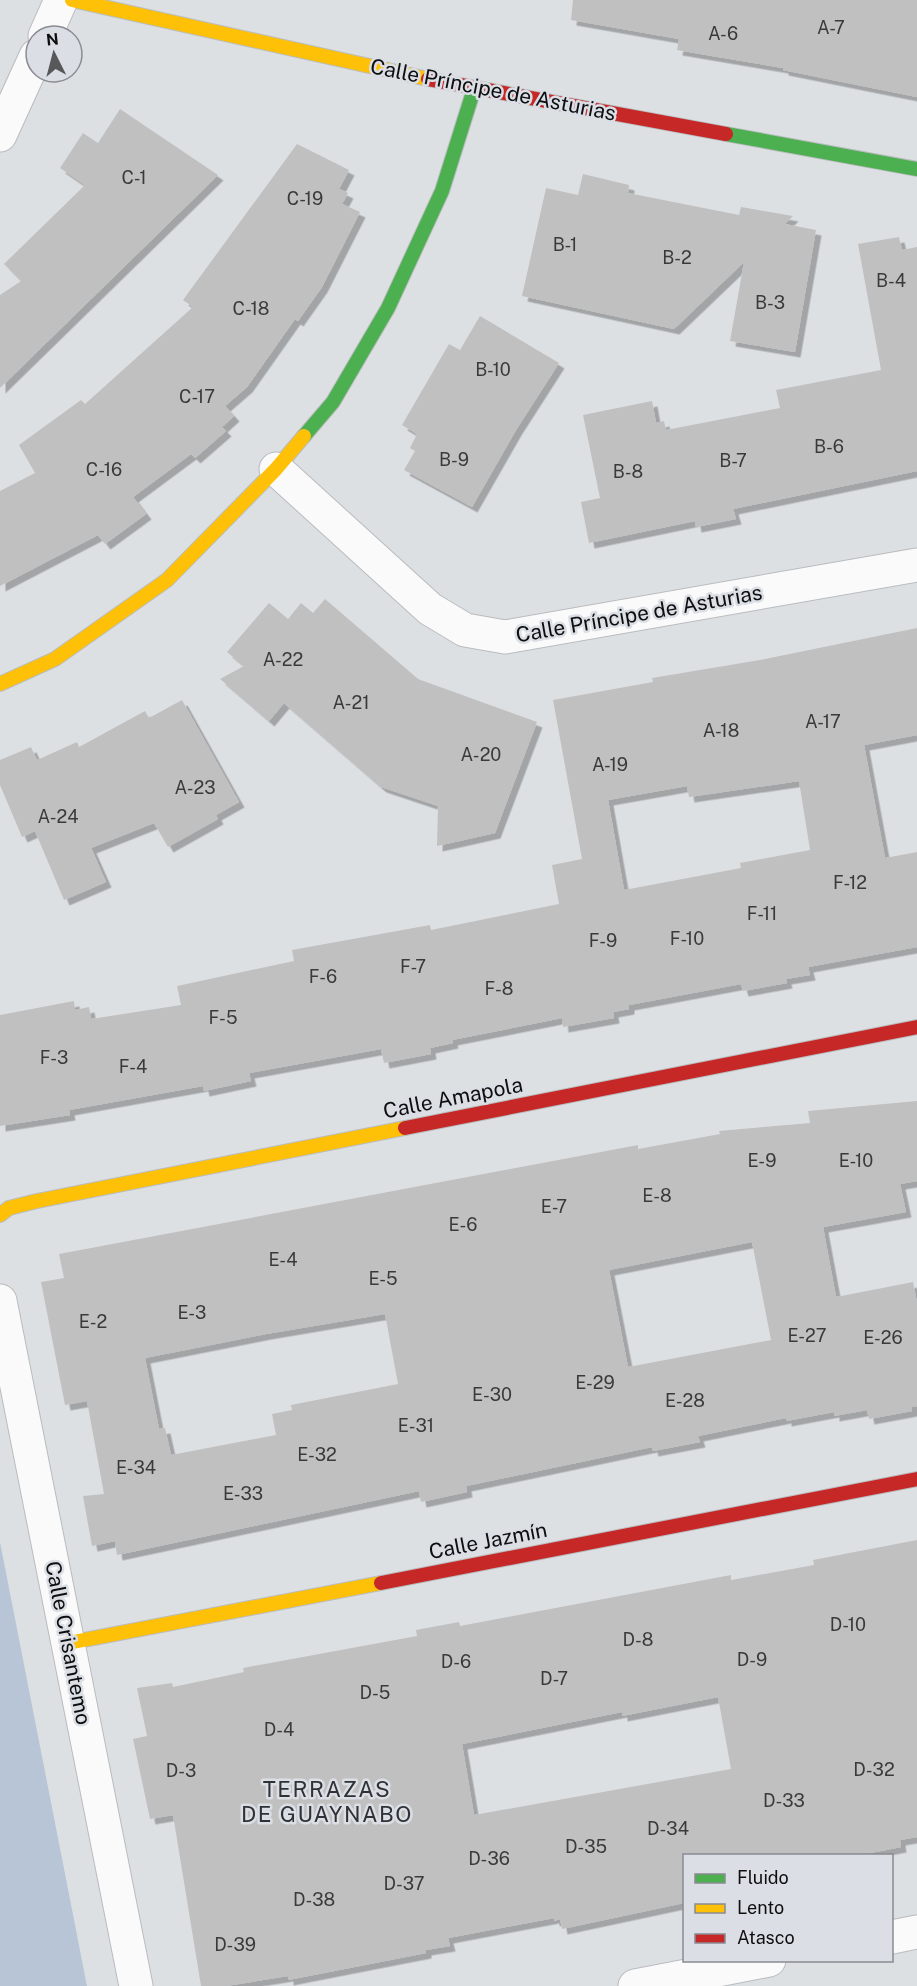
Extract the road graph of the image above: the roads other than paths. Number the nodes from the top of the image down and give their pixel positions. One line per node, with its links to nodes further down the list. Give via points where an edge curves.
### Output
1 (61, 0): 3 (street)
2 (72, 0): 5 (street, Calle Príncipe de Asturias)
3 (50, 24)
4 (24, 82): 6 (street)
5 (474, 89): 7 (street, Calle Príncipe de Asturias); 8 (street, via 442,191 388,308 333,402)
6 (0, 135)
7 (917, 168)
8 (276, 469): 9 (street, Calle Príncipe de Asturias, via 430,609 465,630 505,638); 10 (street, via 167,580 55,659)
9 (917, 565)
10 (0, 684)
11 (917, 1027): 12 (street, Calle Amapola, via 37,1202 9,1208)
12 (0, 1215)
13 (0, 1301): 15 (street, Calle Crisantemo)
14 (917, 1479): 15 (street, Calle Jazmín)
15 (68, 1643): 19 (street, Calle Crisantemo)
16 (917, 1932): 17 (street)
17 (893, 1937)
18 (759, 1962): 20 (street)
19 (136, 1986)
20 (636, 1986)

